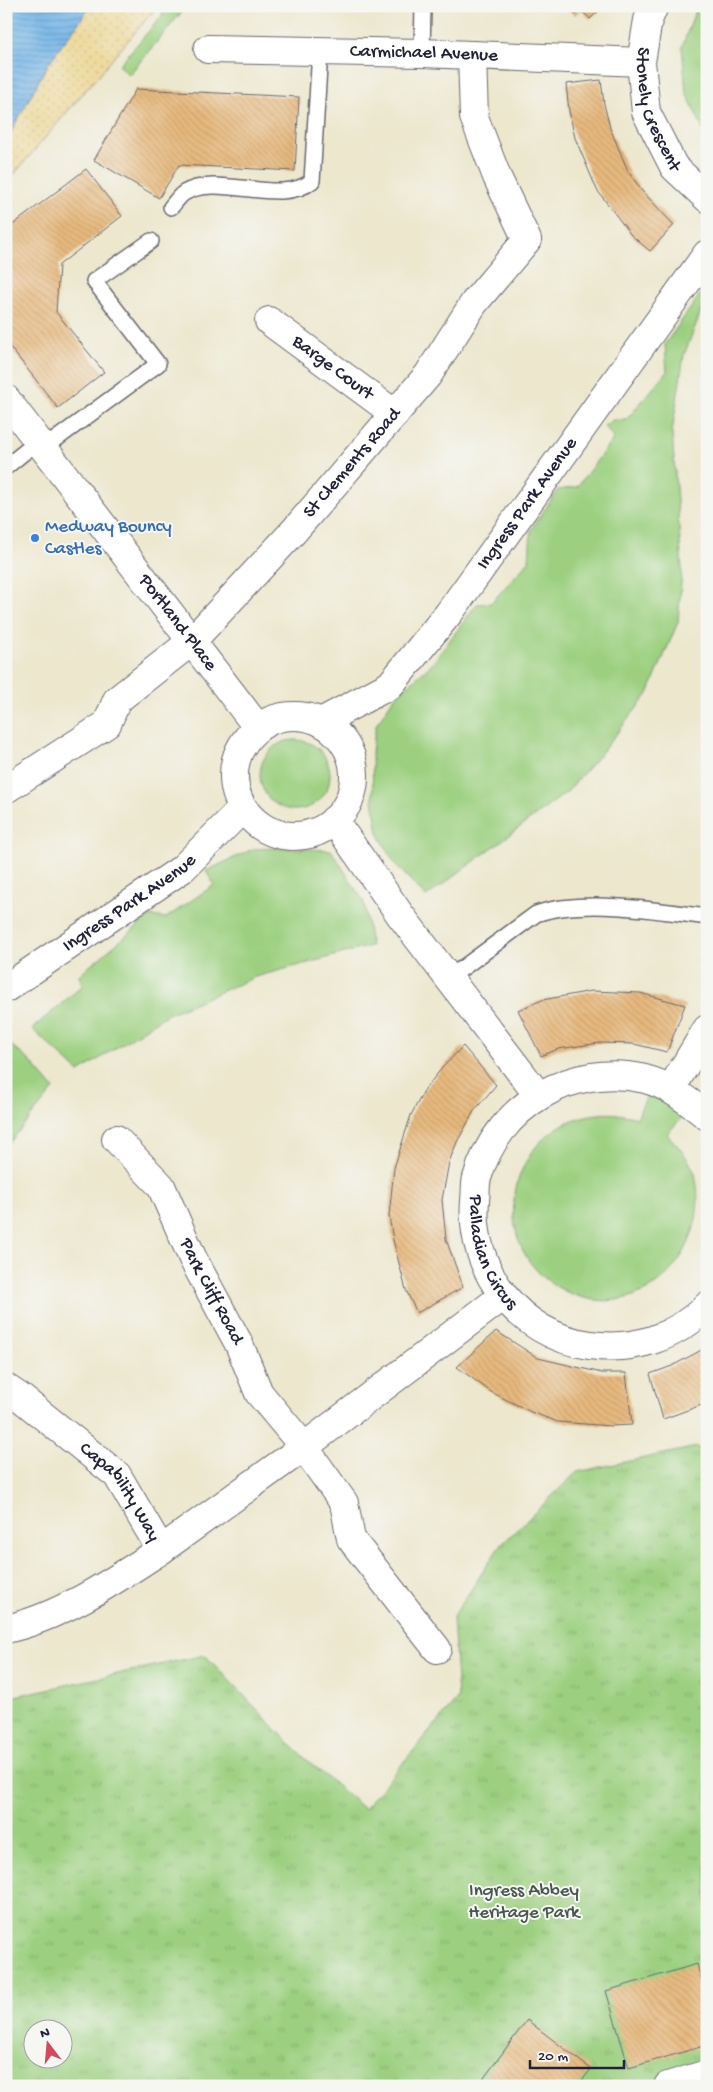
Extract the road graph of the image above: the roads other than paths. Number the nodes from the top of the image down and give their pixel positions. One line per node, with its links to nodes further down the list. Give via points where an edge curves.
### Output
1 (423, 6): 5 (lane)
2 (654, 6): 7 (street, Stonely Crescent, via 648,20)
3 (208, 49): 4 (street, Carmichael Avenue)
4 (320, 52): 5 (street, Carmichael Avenue); 9 (lane, via 312,181 305,187 276,190 204,187 184,193)
5 (422, 53): 6 (street, Carmichael Avenue)
6 (472, 55): 7 (street, Carmichael Avenue); 14 (street, St Clements Road, via 474,117 497,178 527,240 474,304 428,375)
7 (641, 62): 8 (street, Stonely Crescent, via 646,112 674,167)
8 (707, 198)
9 (171, 207)
10 (151, 241): 15 (lane, via 94,282 158,364)
11 (707, 254): 18 (street, Ingress Park Avenue, via 449,613 390,685)
12 (269, 322): 14 (street, Barge Court)
13 (6, 399): 15 (street, Portland Place)
14 (395, 414): 17 (street, St Clements Road)
15 (41, 445): 16 (lane); 17 (street, Portland Place)
16 (6, 467)
17 (192, 641): 19 (street, Portland Place); 20 (street, St Clements Road, via 117,700 107,724)
18 (321, 722): 19 (street, via 289,716); 22 (street, via 336,733 348,749 353,767 353,786 346,805)
19 (258, 728): 21 (street, via 245,740 237,756 236,792)
20 (6, 789)
21 (243, 808): 22 (street, via 269,831 286,835 320,830); 25 (street, Ingress Park Avenue, via 182,869)
22 (334, 820): 24 (street)
23 (707, 917): 24 (lane, via 595,906 552,908 536,914)
24 (449, 978): 28 (street)
25 (6, 988)
26 (707, 1029): 27 (street)
27 (672, 1089): 28 (street, Palladian Circus, via 646,1080 615,1075 584,1077); 29 (street, Palladian Circus)
28 (538, 1095): 31 (street, Palladian Circus, via 519,1109 493,1141 477,1179 473,1220 482,1260)
29 (707, 1116)
30 (116, 1139): 34 (street, Park Cliff Road, via 161,1186 193,1259 239,1344 259,1393)
31 (502, 1296): 32 (street, Palladian Circus, via 534,1325 572,1343 614,1348 656,1340 693,1320); 34 (street)
32 (707, 1306)
33 (6, 1388): 35 (street, Capability Way, via 116,1476)
34 (304, 1448): 35 (street); 37 (street, Park Cliff Road, via 344,1504 351,1539)
35 (161, 1550): 36 (street, Capability Way, via 97,1592)
36 (6, 1629)
37 (437, 1649)
38 (707, 2074): 39 (street)
39 (668, 2086)

